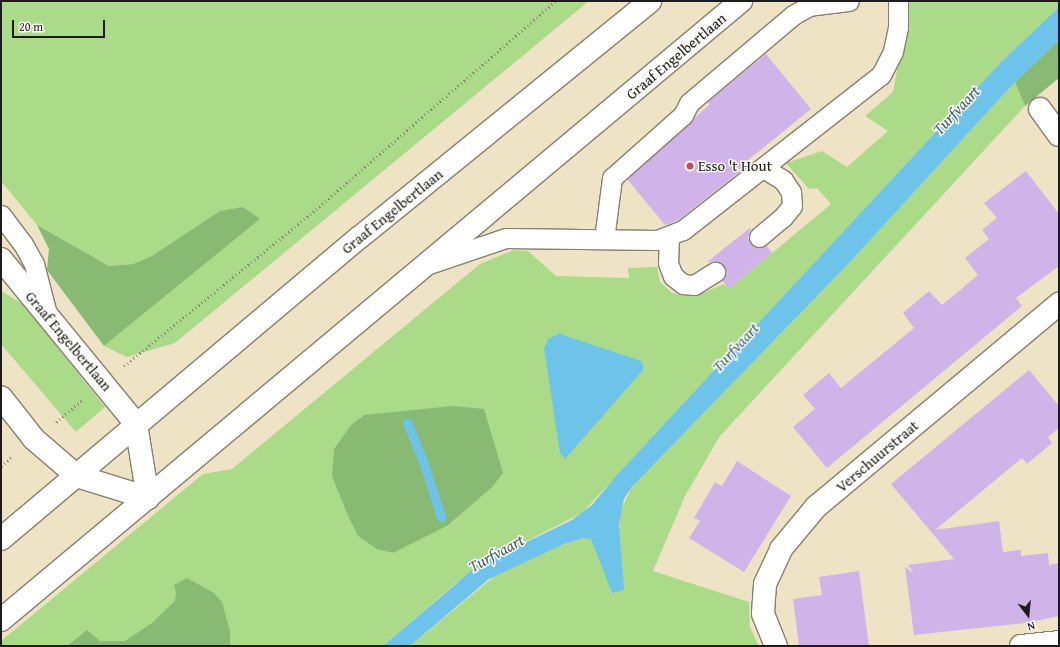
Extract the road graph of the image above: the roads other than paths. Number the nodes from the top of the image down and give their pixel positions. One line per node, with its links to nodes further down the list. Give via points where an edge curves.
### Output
1 (650, 1): 18 (main road, Graaf Engelbertlaan)
2 (741, 1): 13 (main road, Graaf Engelbertlaan)
3 (849, 1): 11 (lane, via 809,6 793,15 689,102 683,115 612,178)
4 (898, 1): 7 (lane, Graaf Engelbertlaan, via 898,27 893,51 881,76)
5 (1040, 109): 6 (main road)
6 (1059, 135)
7 (762, 168): 9 (lane, Graaf Engelbertlaan, via 683,230); 10 (lane, via 783,180 791,192 792,206 783,218)
8 (1, 216): 16 (lane, via 23,244 34,264)
9 (669, 236): 11 (lane, Graaf Engelbertlaan, via 657,240); 14 (lane, via 668,263 673,276 683,284 694,285)
10 (759, 237)
11 (604, 239): 13 (lane, Graaf Engelbertlaan, via 506,238)
12 (1, 259): 16 (main road, Graaf Engelbertlaan)
13 (426, 265): 20 (main road, Graaf Engelbertlaan)
14 (715, 272)
15 (1059, 304): 24 (main road, Verschuurstraat, via 816,507 781,549 765,584 763,613)
16 (47, 315): 18 (main road, Graaf Engelbertlaan)
17 (1, 397): 19 (main road, via 34,439)
18 (136, 424): 19 (main road, Graaf Engelbertlaan); 20 (main road, Graaf Engelbertlaan)
19 (77, 476): 20 (main road); 21 (main road, Graaf Engelbertlaan)
20 (148, 498): 22 (main road, Graaf Engelbertlaan)
21 (1, 539)
22 (1, 620)
23 (1059, 642): 25 (main road)
24 (776, 646)
25 (1021, 646)

